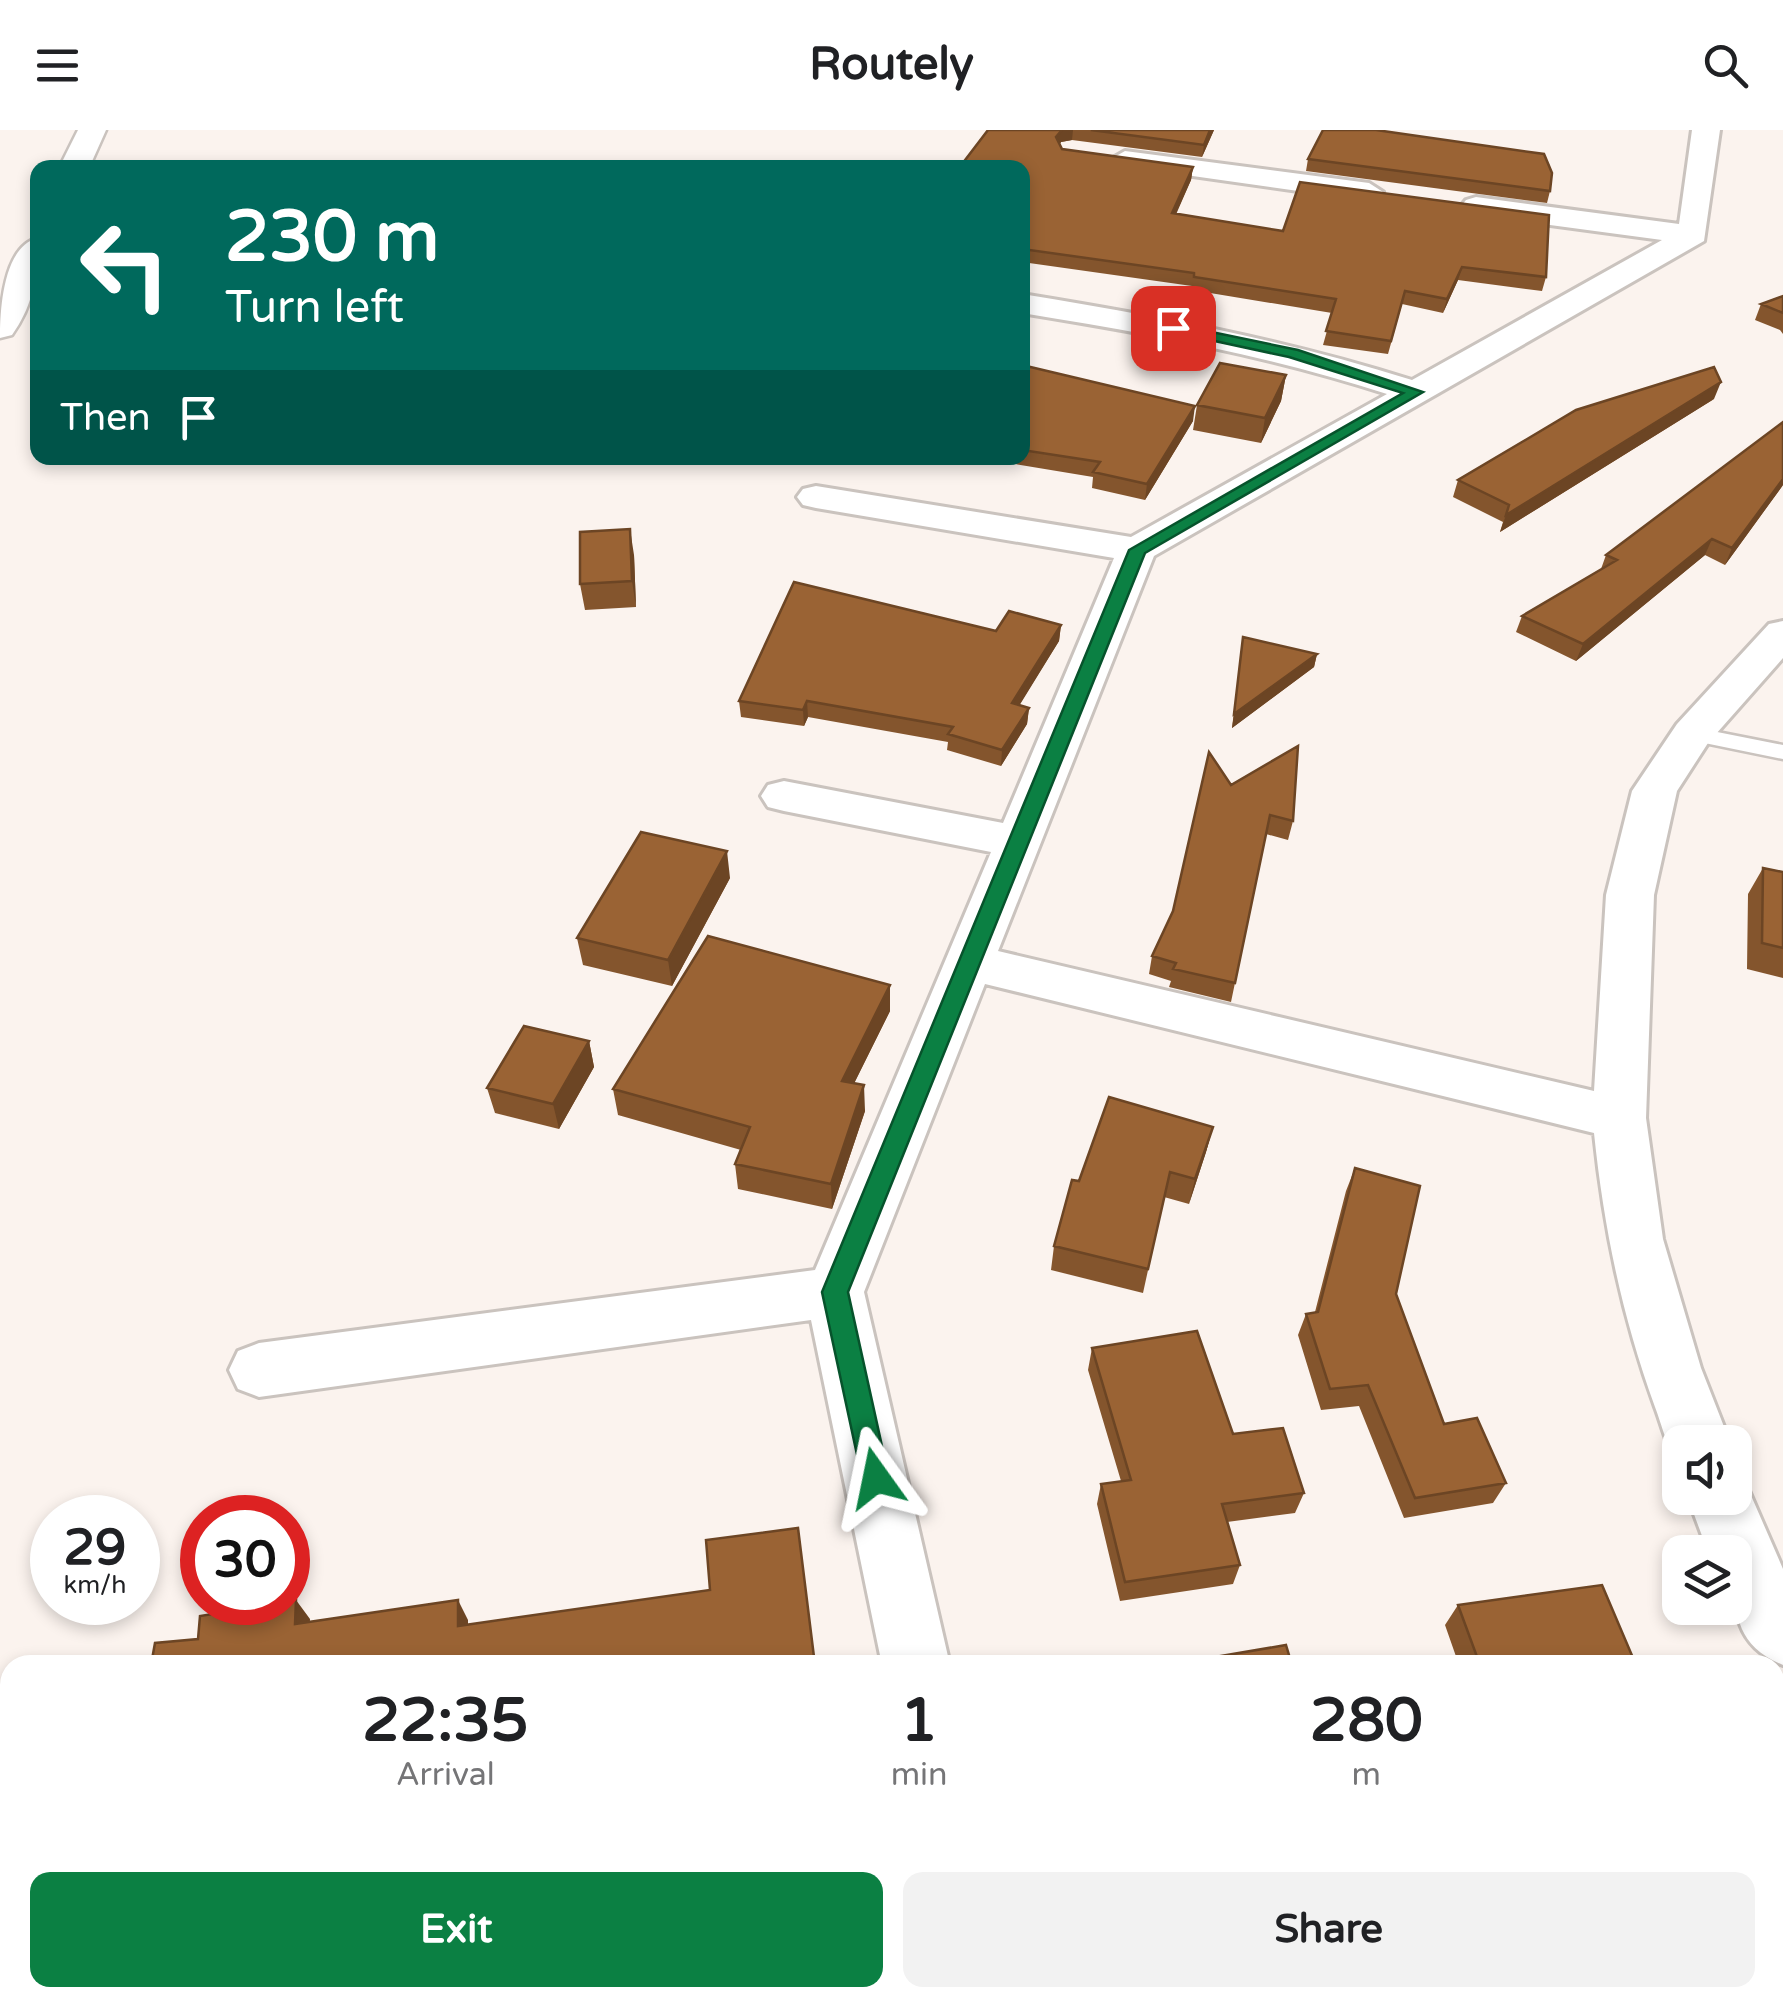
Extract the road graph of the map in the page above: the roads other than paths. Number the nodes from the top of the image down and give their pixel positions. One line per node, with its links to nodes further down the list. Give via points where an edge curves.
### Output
1 (92, 130): 4 (street)
2 (1706, 130): 7 (street)
3 (1092, 155): 5 (street)
4 (78, 160)
5 (1402, 196)
6 (1441, 202): 7 (street)
7 (1693, 235): 11 (street)
8 (30, 264): 10 (street)
9 (1030, 304): 11 (street, via 1260,346)
10 (0, 328)
11 (1415, 392): 13 (street)
12 (816, 497): 13 (street)
13 (1138, 550): 18 (street)
14 (1783, 633): 15 (street)
15 (1692, 734): 16 (lane); 20 (street, via 1655,791 1630,894)
16 (1783, 752)
17 (784, 796): 18 (street)
18 (1017, 841): 19 (street)
19 (967, 962): 20 (street); 21 (street)
20 (1619, 1118): 23 (street, via 1634,1239)
21 (835, 1292): 22 (street); 27 (street)
22 (259, 1370)
23 (1692, 1425)
24 (1731, 1515): 25 (street)
25 (1765, 1566): 26 (street)
26 (1783, 1632)
27 (914, 1655)

